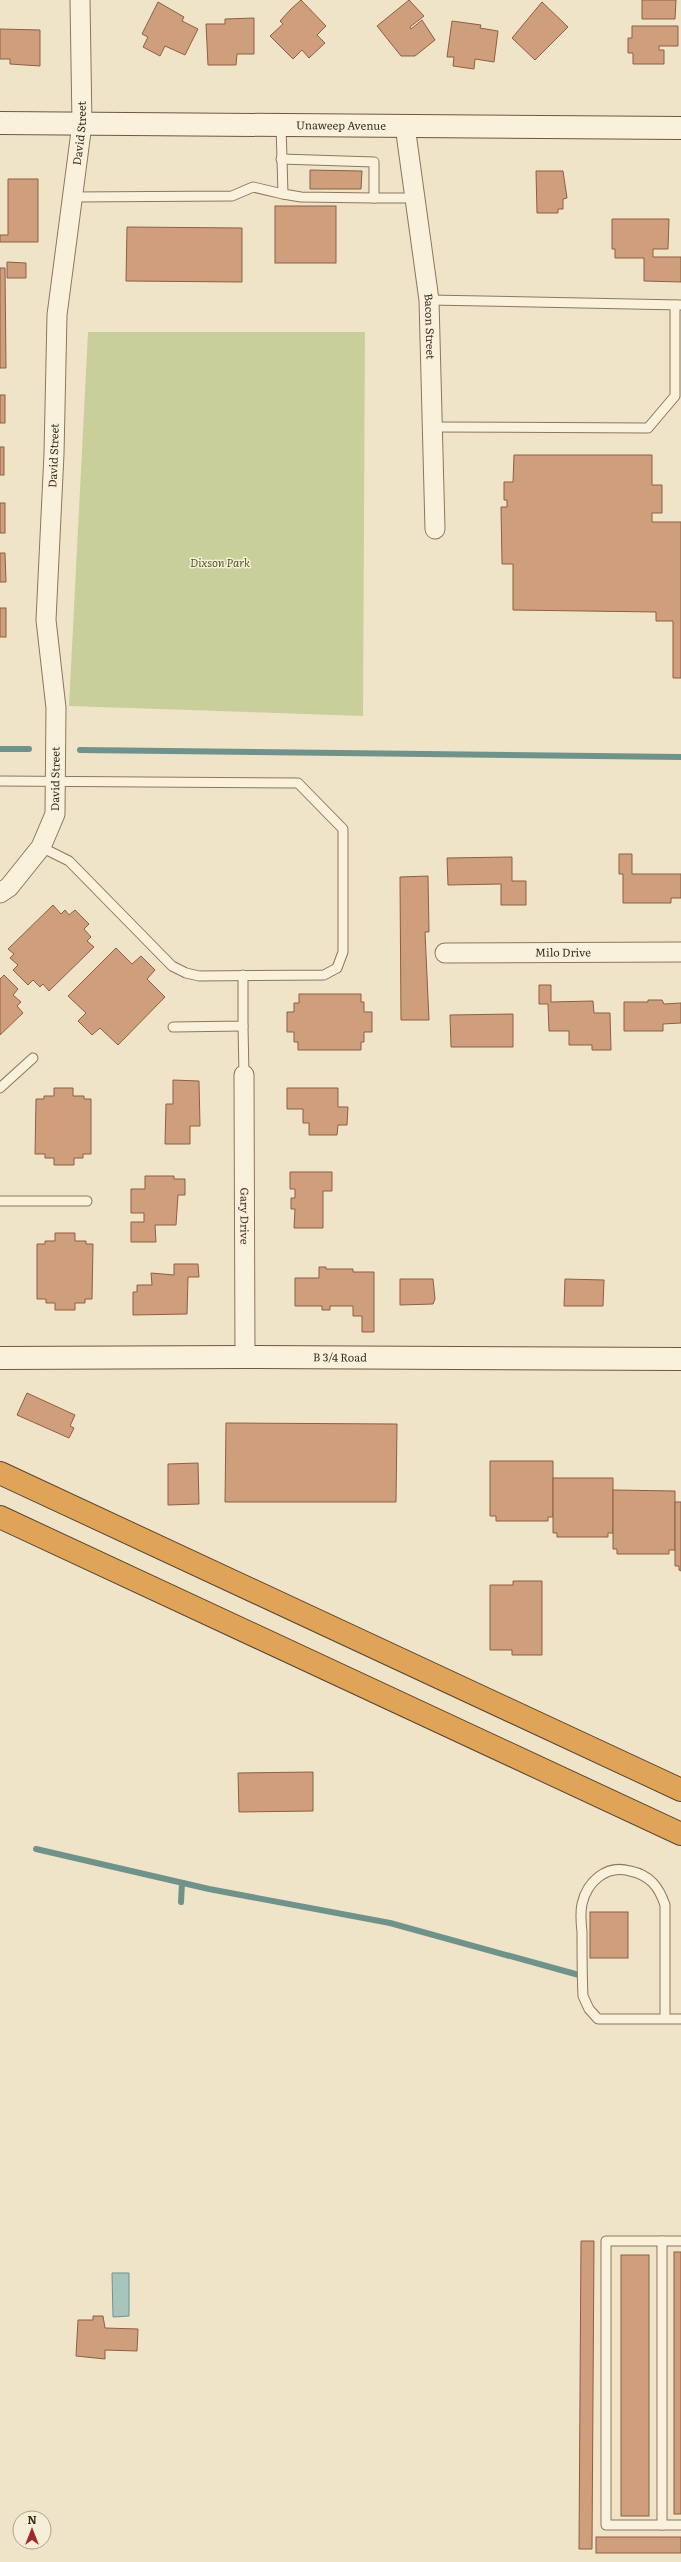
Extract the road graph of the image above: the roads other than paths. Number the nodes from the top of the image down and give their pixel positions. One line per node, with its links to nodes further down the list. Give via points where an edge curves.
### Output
1 (80, 0): 3 (street, David Street)
2 (0, 123): 3 (main road, Unaweep Avenue)
3 (82, 124): 4 (main road, Unaweep Avenue); 9 (street, David Street)
4 (281, 125): 5 (main road, Unaweep Avenue); 7 (lane)
5 (406, 126): 6 (main road, Unaweep Avenue); 11 (street, Bacon Street)
6 (681, 128)
7 (281, 159): 8 (lane); 10 (lane, via 335,166 374,162)
8 (283, 194): 9 (lane, via 252,187 232,196); 10 (lane, via 302,197 335,193)
9 (73, 197): 17 (street, David Street, via 57,315 54,454 46,620 56,708)
10 (374, 198): 11 (lane)
11 (415, 198): 12 (street, Bacon Street)
12 (429, 300): 13 (lane); 14 (street, Bacon Street)
13 (678, 305): 14 (lane, via 675,396 648,428)
14 (432, 427): 15 (street, Bacon Street)
15 (435, 529)
16 (0, 781): 17 (lane)
17 (55, 782): 18 (street, David Street, via 55,814); 22 (lane, via 298,784 332,818 342,829 342,952 337,968 324,975)
18 (41, 847): 19 (street, David Street); 22 (lane, via 69,861 172,966 199,976)
19 (0, 894)
20 (681, 952): 21 (street, Milo Drive)
21 (445, 953)
22 (243, 975): 23 (lane)
23 (243, 1026): 24 (lane); 26 (lane)
24 (173, 1027)
25 (33, 1058): 27 (lane)
26 (244, 1075): 30 (street, Gary Drive)
27 (0, 1088)
28 (0, 1201): 29 (lane)
29 (87, 1201)
30 (245, 1357): 31 (main road, B 3/4 Road); 32 (main road, B 3/4 Road)
31 (0, 1358)
32 (681, 1359)
33 (0, 1473): 35 (highway)
34 (0, 1517): 36 (highway)
35 (681, 1790)
36 (681, 1834)
37 (681, 2019): 38 (lane)
38 (665, 2020): 38 (lane, via 665,1905 660,1891 649,1878 618,1868 601,1875 588,1886 581,1906 582,1996 598,2020)
39 (662, 2241): 40 (lane); 41 (lane); 41 (lane, via 606,2241 606,2525)
40 (681, 2241)
41 (662, 2525): 42 (lane)
42 (681, 2525)

